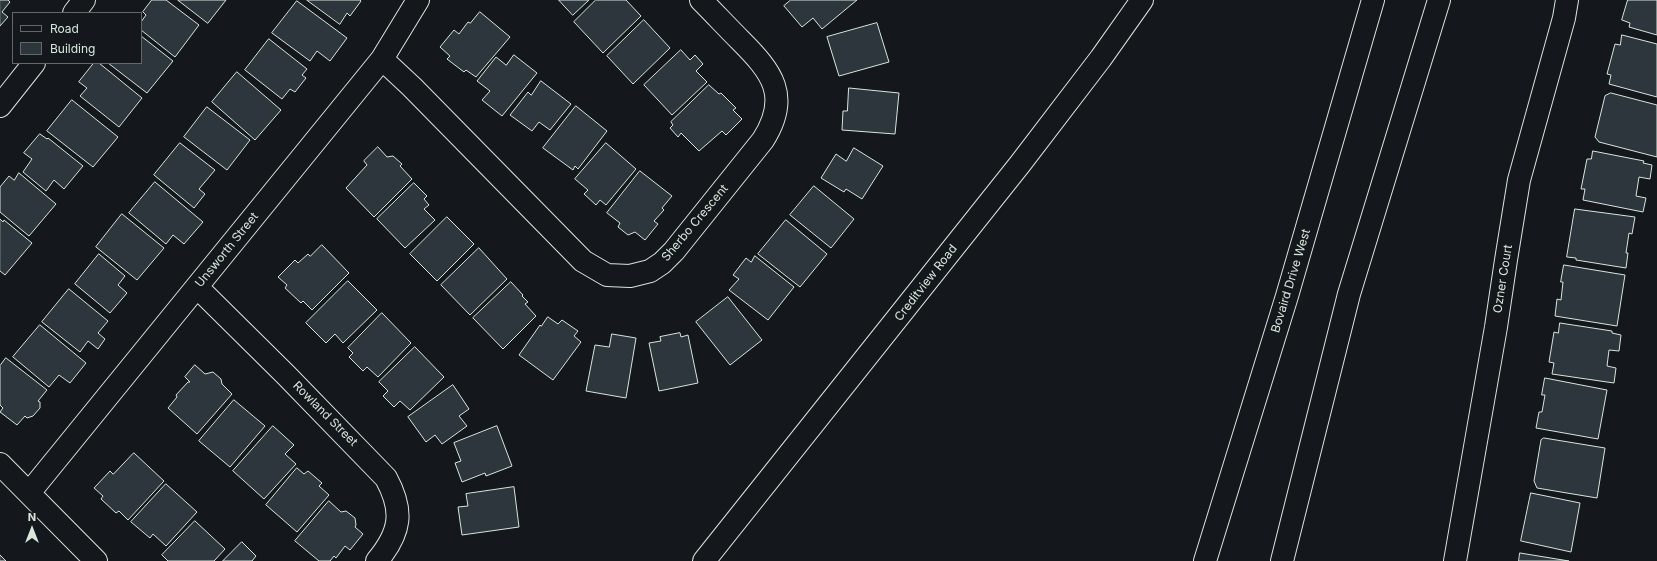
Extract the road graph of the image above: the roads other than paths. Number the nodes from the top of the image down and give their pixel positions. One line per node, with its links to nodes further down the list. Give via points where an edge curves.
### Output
1 (84, 0): 8 (street)
2 (418, 0): 9 (street, Unsworth Street)
3 (701, 0): 9 (street, Sherbo Crescent, via 772,78 776,94 776,111 771,128 763,140 674,251 650,271 630,276 607,275 583,261)
4 (1142, 0): 17 (street, Creditview Road, via 1020,164)
5 (1373, 0): 18 (street, Bovaird Drive West, via 1287,296)
6 (1439, 0): 19 (street, via 1349,294)
7 (1567, 0): 20 (street, Ozner Court, via 1520,180)
8 (75, 12)
9 (382, 59): 12 (street, Unsworth Street)
10 (33, 64): 11 (street)
11 (0, 106)
12 (197, 287): 14 (street, Unsworth Street); 16 (street, Rowland Street, via 386,478 395,494 398,524)
13 (0, 464): 14 (street)
14 (29, 493): 15 (street)
15 (96, 561)
16 (378, 561)
17 (704, 561)
18 (1205, 561)
19 (1282, 561)
20 (1455, 561)

